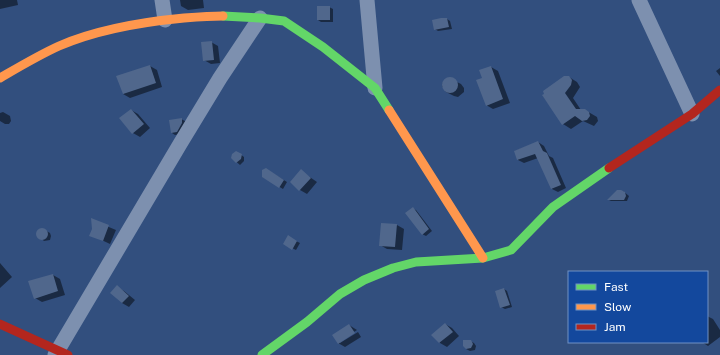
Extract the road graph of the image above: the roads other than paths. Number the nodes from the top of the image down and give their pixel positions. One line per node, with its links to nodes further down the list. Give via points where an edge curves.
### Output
1 (162, 0): 5 (street)
2 (367, 0): 7 (street)
3 (639, 0): 9 (street)
4 (260, 18): 5 (street, via 213,16); 7 (street, via 284,21); 12 (street, via 184,137)
5 (165, 20): 6 (street, via 92,34 59,46)
6 (0, 78)
7 (376, 88): 10 (street)
8 (720, 90): 9 (street)
9 (692, 114): 10 (street, via 553,207 511,250)
10 (483, 258): 13 (street, via 416,262 364,280 340,294)
11 (0, 324): 12 (street)
12 (60, 353)
13 (262, 355)

